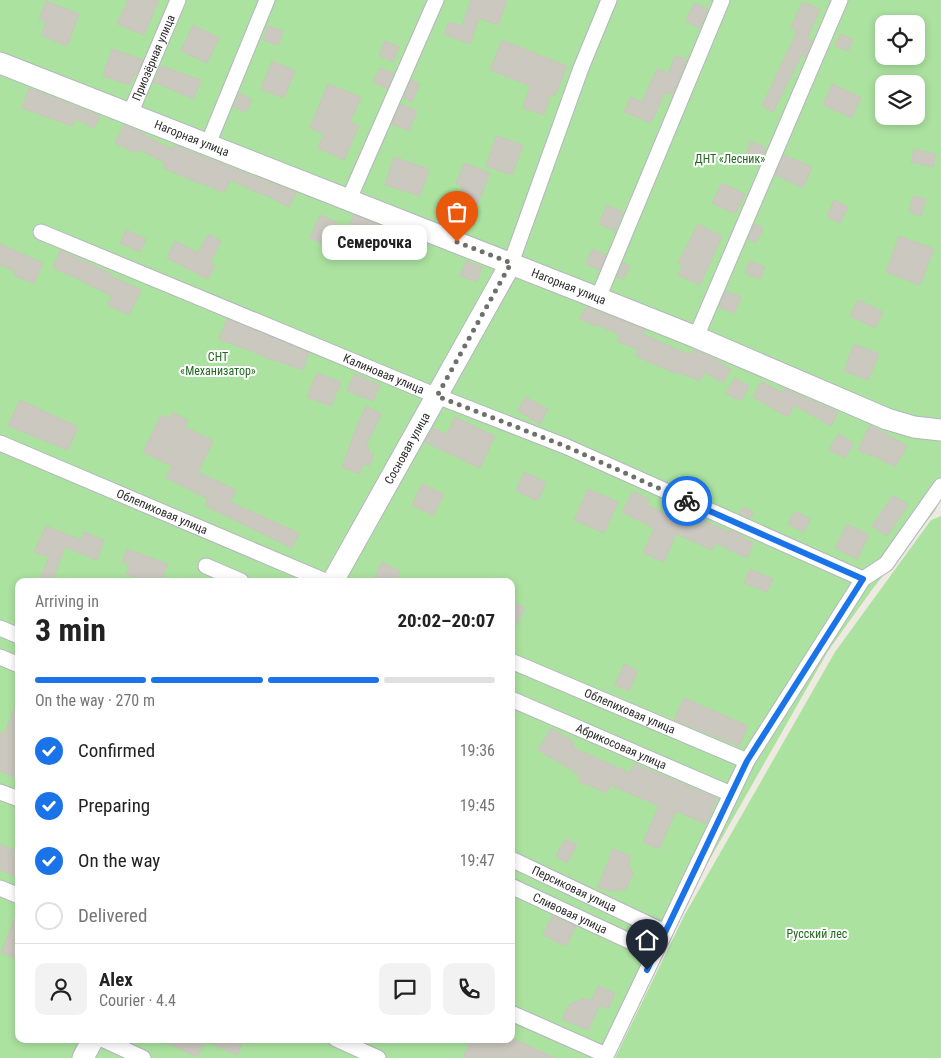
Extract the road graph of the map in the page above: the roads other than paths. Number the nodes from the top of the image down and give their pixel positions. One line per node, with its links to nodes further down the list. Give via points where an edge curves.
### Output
1 (178, 0): 8 (street, Приозёрная улица)
2 (267, 0): 9 (street)
3 (436, 0): 10 (street)
4 (609, 0): 12 (street)
5 (722, 0): 13 (street)
6 (840, 0): 14 (street)
7 (0, 64): 8 (street, Нагорная улица)
8 (130, 114): 9 (street, Нагорная улица)
9 (208, 144): 10 (street, Нагорная улица)
10 (349, 199): 12 (street, Нагорная улица)
11 (41, 232): 15 (street, Калиновая улица)
12 (511, 263): 13 (street, Нагорная улица); 15 (street, Сосновая улица)
13 (598, 298): 14 (street, Нагорная улица)
14 (696, 337): 16 (street, Нагорная улица, via 886,420)
15 (437, 396): 22 (street, Сосновая улица); 23 (street, Калиновая улица, via 565,446)
16 (941, 430)
17 (0, 443): 21 (street, Облепиховая улица)
18 (941, 486): 23 (street, via 886,564)
19 (206, 566): 20 (street)
20 (234, 578)
21 (318, 578)
22 (335, 578)
23 (863, 579): 30 (street)
24 (0, 628): 25 (street)
25 (15, 634)
26 (0, 657): 27 (street)
27 (15, 663)
28 (515, 663): 30 (street, Облепиховая улица)
29 (515, 701): 32 (street, Абрикосовая улица)
30 (747, 761): 32 (street)
31 (0, 792): 33 (street)
32 (731, 794): 38 (street)
33 (15, 798)
34 (515, 861): 38 (street, Персиковая улица)
35 (0, 888): 37 (street)
36 (515, 888): 39 (street, Сливовая улица)
37 (15, 894)
38 (665, 932): 39 (street)
39 (655, 953): 44 (street)
40 (515, 1015): 44 (street)
41 (91, 1043): 45 (street)
42 (111, 1043): 46 (street)
43 (345, 1043): 47 (street)
44 (605, 1057)
45 (83, 1058)
46 (143, 1058)
47 (378, 1058)

